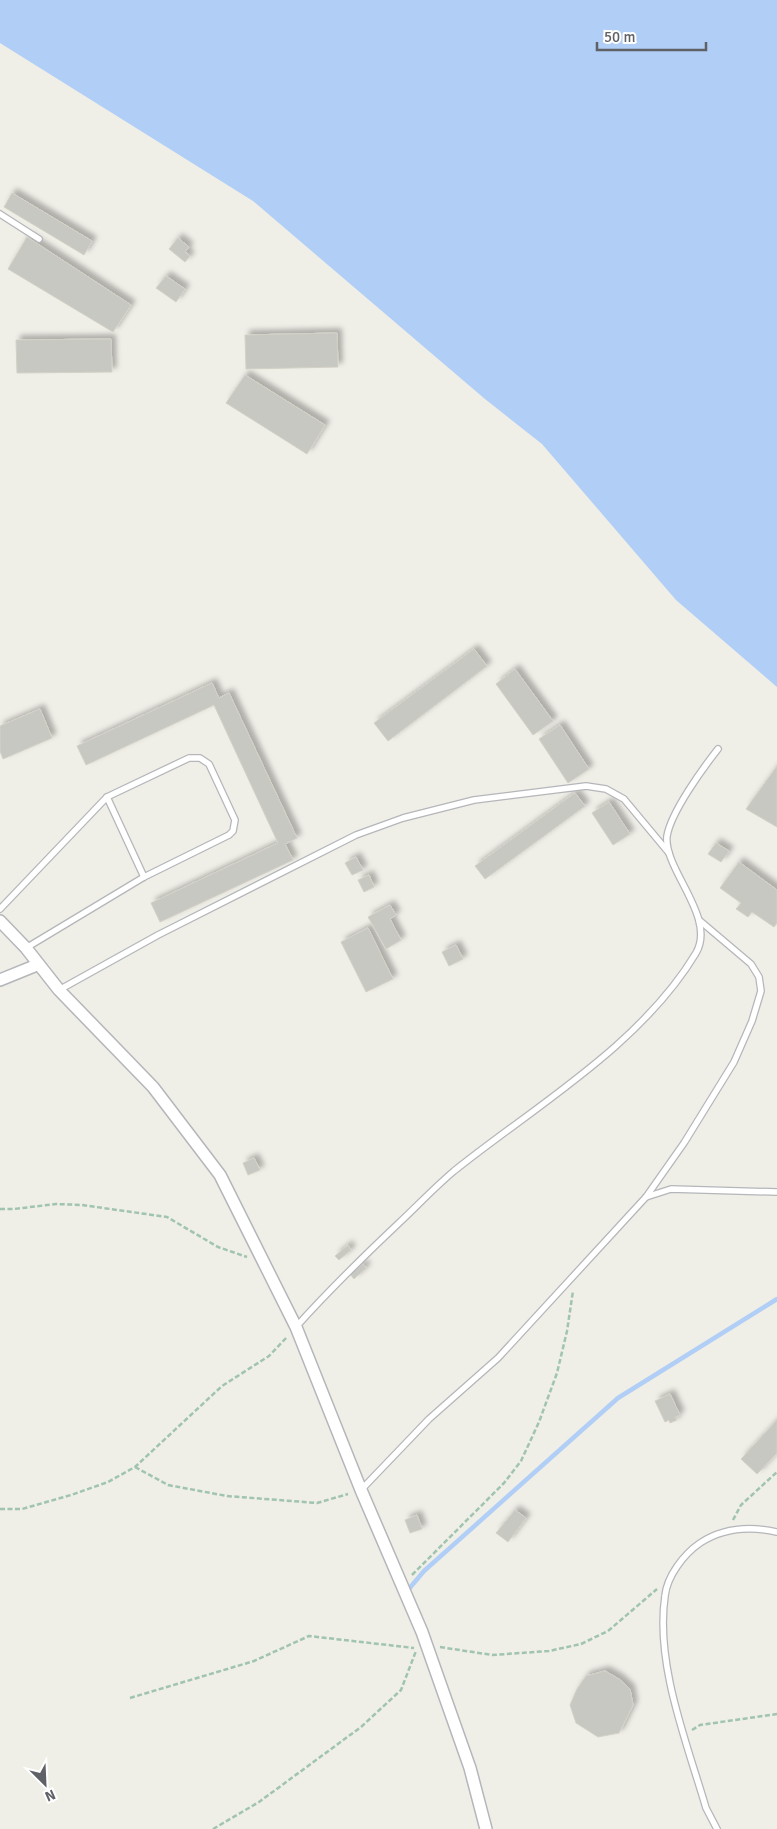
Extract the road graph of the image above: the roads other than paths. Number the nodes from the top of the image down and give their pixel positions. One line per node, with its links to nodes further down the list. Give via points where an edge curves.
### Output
1 (0, 214): 2 (lane)
2 (39, 239)
3 (718, 749): 5 (lane, via 695,779 670,827 667,836)
4 (107, 797): 6 (lane); 6 (lane, via 189,758 200,758 209,764 235,820 233,831); 7 (lane)
5 (669, 852): 8 (lane); 13 (lane, via 624,798 606,789 586,786 474,800 403,818 356,835 158,934)
6 (144, 876): 10 (lane)
7 (0, 909)
8 (698, 920): 15 (lane, via 751,964 759,977 761,991 734,1062); 16 (lane, via 697,952 654,1009 606,1054 452,1173 331,1287)
9 (0, 921): 10 (street)
10 (26, 948): 11 (street)
11 (37, 965): 12 (street); 13 (street)
12 (0, 980)
13 (59, 990): 16 (street, via 153,1087 220,1175)
14 (777, 1192): 15 (lane, via 671,1189)
15 (646, 1197): 17 (lane, via 498,1358 429,1418)
16 (296, 1327): 17 (street)
17 (361, 1490): 19 (street, via 426,1646 470,1768)
18 (777, 1532): 20 (lane, via 745,1528 706,1539 683,1559 665,1594 667,1667 706,1808)
19 (486, 1829)
20 (717, 1829)

